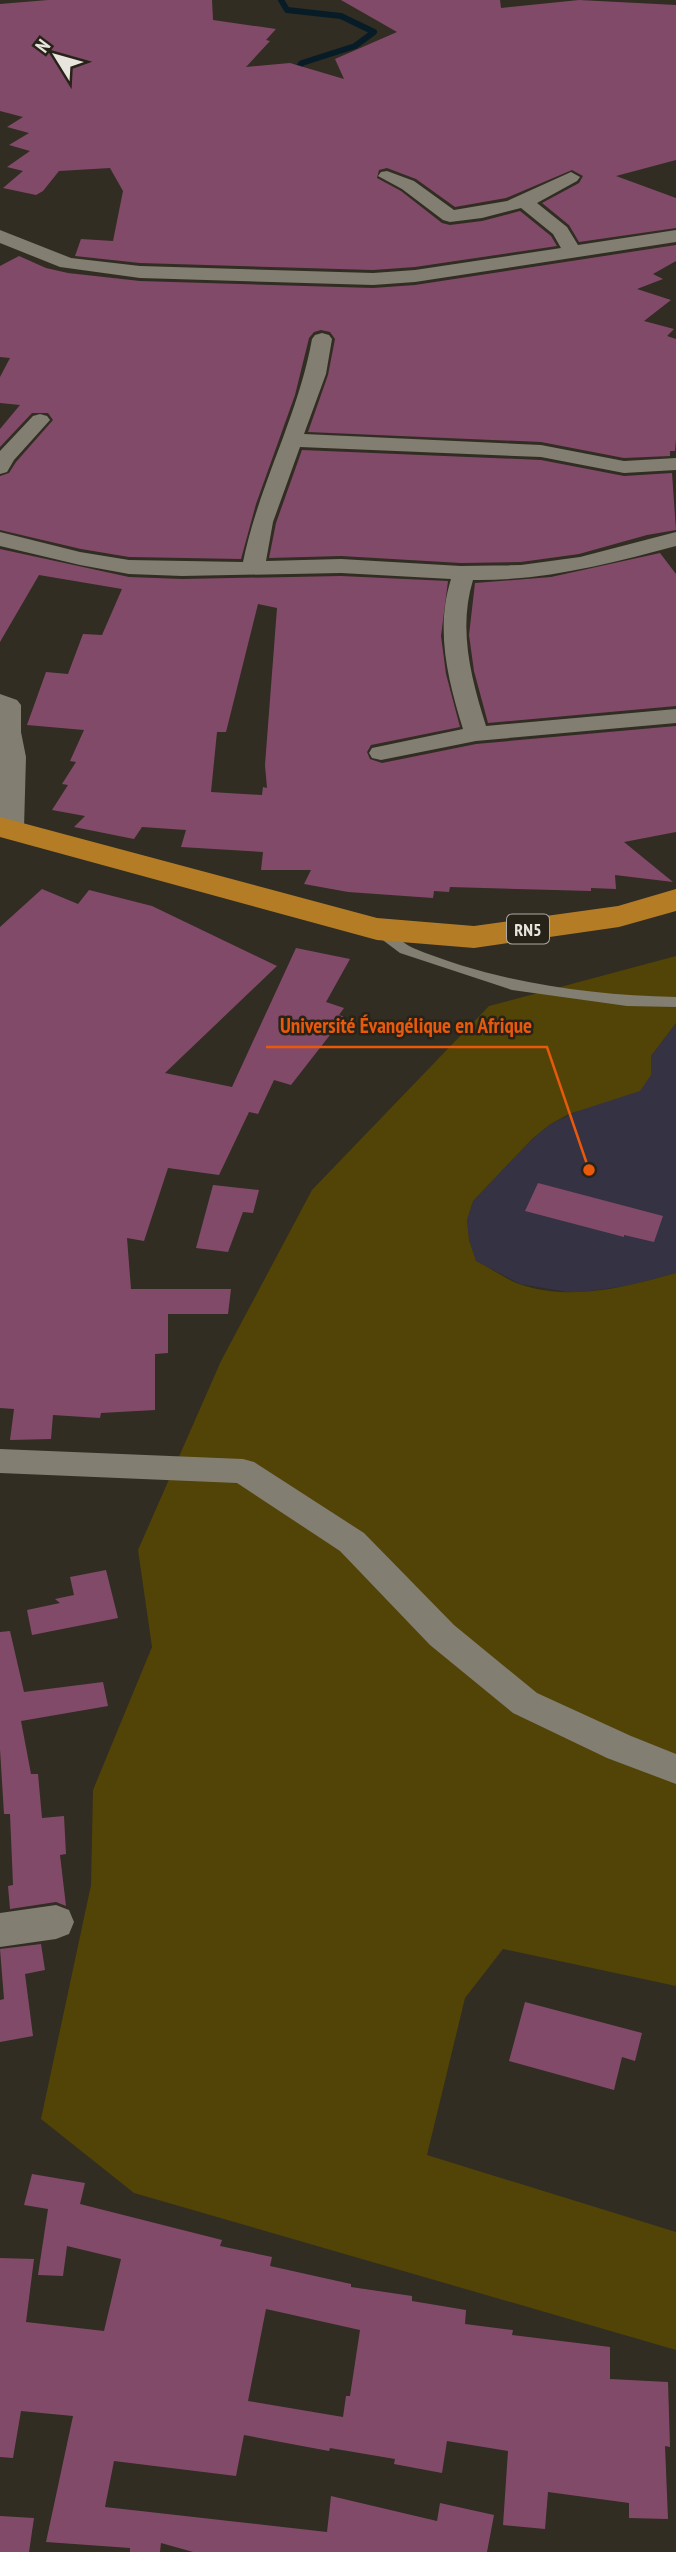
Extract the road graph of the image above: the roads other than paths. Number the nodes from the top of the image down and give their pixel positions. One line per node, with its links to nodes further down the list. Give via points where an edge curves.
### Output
1 (387, 176): 3 (street, via 408,185 450,216)
2 (570, 177): 3 (street)
3 (525, 202): 6 (street, via 560,231)
4 (0, 236): 6 (street, via 67,263 141,272 373,279)
5 (676, 236): 6 (street)
6 (573, 252)
7 (322, 339): 9 (street, via 316,374)
8 (40, 420): 11 (street)
9 (290, 440): 10 (street, via 541,451 624,467); 14 (street, via 262,522)
10 (676, 464)
11 (0, 468)
12 (0, 539): 14 (street, via 130,567)
13 (676, 539): 15 (street, via 586,563 521,572)
14 (253, 569): 15 (street, via 339,566)
15 (464, 572): 18 (street, via 456,592 454,629 458,677)
16 (0, 701): 20 (street, via 9,705 13,757)
17 (676, 716): 18 (street)
18 (476, 734): 19 (street)
19 (381, 752)
20 (6, 827): 22 (highway, RN5)
21 (676, 900): 22 (highway, RN5, via 619,916 474,937)
22 (377, 929): 23 (lane, via 405,950 512,985)
23 (676, 1002)
24 (0, 1461): 25 (street, via 243,1471 352,1542 442,1636 526,1703)
25 (676, 1769)
26 (56, 1922): 27 (street)
27 (0, 1930)

